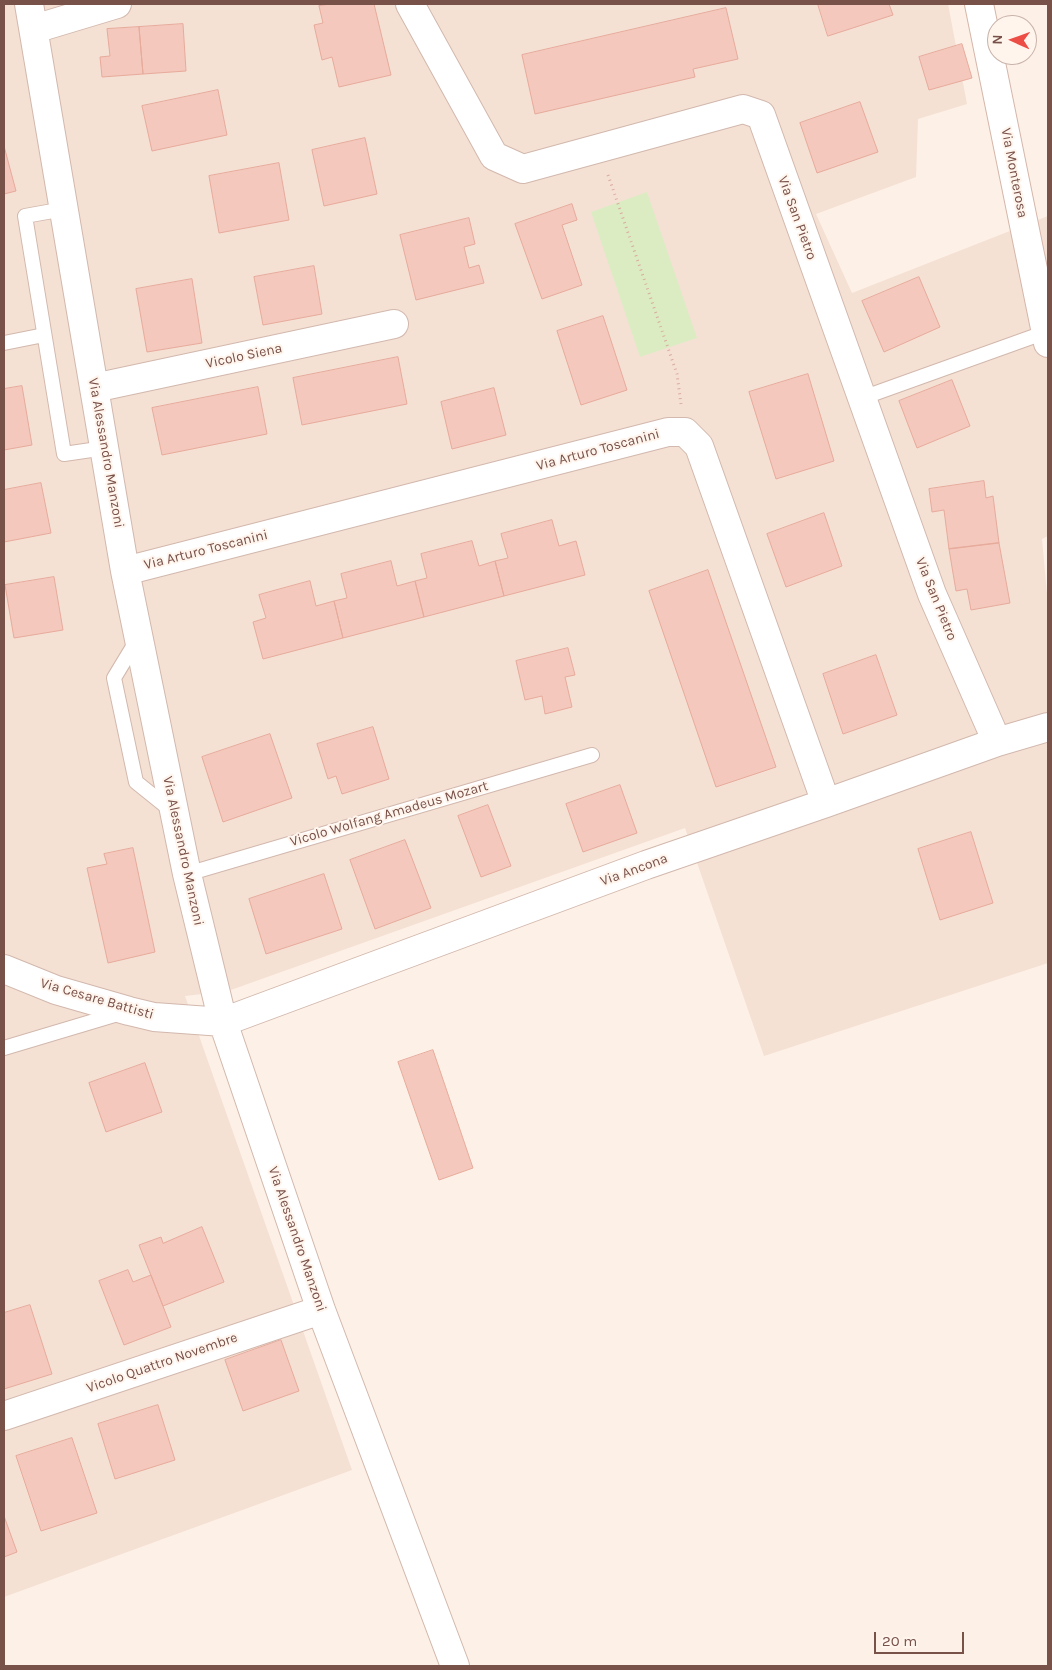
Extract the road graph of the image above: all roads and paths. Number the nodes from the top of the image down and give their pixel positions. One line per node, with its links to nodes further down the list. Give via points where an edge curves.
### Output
1 (117, 4): 4 (street)
2 (410, 4): 5 (street, Via San Pietro, via 494,156 523,169)
3 (979, 4): 9 (street, Via Monterosa)
4 (31, 16): 6 (street, Via Alessandro Manzoni)
5 (598, 149): 12 (street, Via San Pietro, via 743,109 761,115); 13 (path, via 677,374)
6 (64, 209): 8 (lane, via 25,216); 11 (street, Via Alessandro Manzoni)
7 (394, 324): 11 (street, Vicolo Siena)
8 (44, 335): 10 (lane); 14 (lane, via 64,454)
9 (1047, 337): 12 (lane)
10 (4, 343)
11 (94, 388): 14 (street, Via Alessandro Manzoni)
12 (862, 398): 17 (street, Via San Pietro, via 932,594)
13 (685, 432): 15 (street, Via Arturo Toscanini, via 668,432); 19 (street, via 699,446)
14 (105, 448): 15 (street, Via Alessandro Manzoni)
15 (125, 570): 20 (street, Via Alessandro Manzoni)
16 (1048, 727): 17 (street, Via Ancona)
17 (997, 742): 19 (street, Via Ancona)
18 (592, 755): 20 (lane, Vicolo Wolfang Amadeus Mozart)
19 (826, 803): 23 (street, Via Ancona, via 646,864)
20 (187, 874): 23 (street, Via Alessandro Manzoni)
21 (4, 969): 22 (street, Via Cesare Battisti, via 56,990)
22 (128, 1011): 23 (street, Via Cesare Battisti, via 154,1017); 24 (lane)
23 (223, 1022): 25 (street, Via Alessandro Manzoni)
24 (4, 1048)
25 (321, 1310): 26 (street, Vicolo Quattro Novembre); 27 (street, Via Alessandro Manzoni)
26 (4, 1416)
27 (455, 1666)

